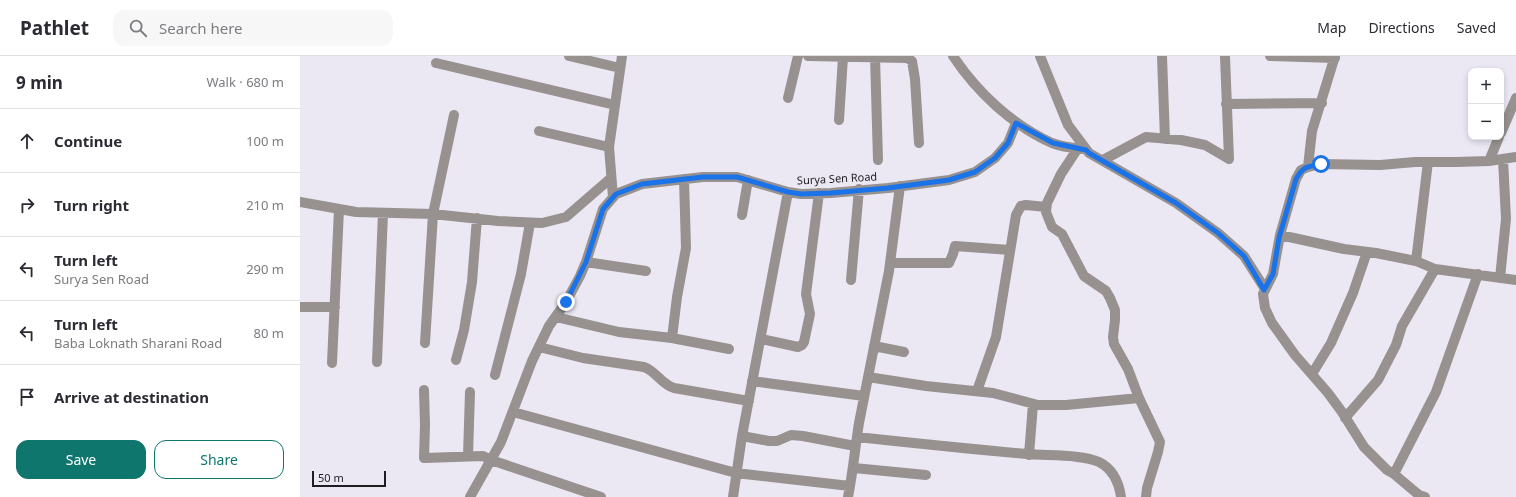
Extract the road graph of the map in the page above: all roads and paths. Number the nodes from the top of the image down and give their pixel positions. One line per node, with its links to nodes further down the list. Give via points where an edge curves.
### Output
1 (569, 56): 14 (street)
2 (622, 56): 14 (street)
3 (798, 56): 15 (street)
4 (808, 56): 10 (street)
5 (953, 56): 22 (street, via 993,103)
6 (1040, 56): 29 (street, via 1068,125)
7 (1162, 56): 25 (street)
8 (1225, 56): 18 (street)
9 (1270, 56): 12 (street)
10 (849, 57): 11 (street); 21 (street)
11 (876, 57): 27 (street, via 907,58 912,61); 32 (street)
12 (1335, 57): 17 (street)
13 (436, 63): 19 (street)
14 (620, 68): 19 (street)
15 (788, 98)
16 (1516, 98): 23 (street)
17 (1322, 103): 18 (street); 36 (street, via 1312,131)
18 (1226, 104): 25 (street, via 1229,159 1205,145)
19 (615, 105): 28 (street)
20 (454, 114): 49 (street)
21 (839, 120)
22 (1016, 123): 29 (street, via 1053,143); 40 (street, Surya Sen Road, via 1008,143 991,162 975,172 949,180)
23 (1504, 126)
24 (539, 131): 28 (street)
25 (1165, 139): 33 (street, via 1146,137)
26 (1498, 140): 34 (street)
27 (919, 143)
28 (609, 147): 37 (street)
29 (1082, 149): 33 (street); 46 (street, via 1061,174)
30 (1516, 157): 31 (street)
31 (1503, 159): 34 (street); 62 (street, via 1506,219)
32 (878, 160)
33 (1103, 160): 65 (street, via 1176,203 1218,233 1244,256)
34 (1489, 161): 35 (street)
35 (1428, 162): 36 (street, via 1380,165 1321,164); 56 (street)
36 (1308, 167): 53 (street, via 1301,170 1296,179)
37 (610, 178): 44 (street); 52 (street, via 566,217)
38 (684, 179): 39 (street, Surya Sen Road, via 737,177); 44 (street, Surya Sen Road, via 642,184); 69 (street, via 686,248)
39 (748, 180): 42 (street, Surya Sen Road); 50 (street)
40 (900, 186): 41 (street, Surya Sen Road); 58 (street)
41 (860, 189): 43 (street, Surya Sen Road); 63 (street)
42 (788, 192): 43 (street, Surya Sen Road); 70 (street)
43 (819, 193): 70 (street, via 806,294 810,314 804,342 798,347)
44 (612, 197): 57 (street, via 603,209)
45 (300, 202): 47 (street)
46 (1046, 207): 54 (street, via 1021,206 1016,215); 87 (street, via 1052,227 1062,234 1084,276 1106,291 1110,298 1115,310 1114,344 1128,369)
47 (339, 210): 48 (street); 67 (street)
48 (384, 213): 49 (street); 77 (street)
49 (433, 214): 51 (street); 71 (street)
50 (742, 215)
51 (477, 218): 52 (street); 76 (street, via 472,282)
52 (530, 223): 80 (street, via 521,274)
53 (1280, 235): 55 (street); 65 (street, via 1273,274)
54 (1010, 250): 58 (street, via 955,246 949,263); 84 (street, via 996,337)
55 (1367, 252): 56 (street); 79 (street, via 1353,293 1331,343)
56 (1416, 261): 59 (street)
57 (586, 262): 60 (street); 68 (street)
58 (890, 263): 72 (street)
59 (1435, 268): 61 (street); 91 (street, via 1402,326 1396,345 1378,380)
60 (646, 271)
61 (1478, 274): 62 (street); 99 (street, via 1436,392)
62 (1500, 278): 64 (street)
63 (851, 280)
64 (1516, 280)
65 (1264, 290): 79 (street, via 1263,301 1267,315 1295,356)
66 (300, 306): 67 (street)
67 (335, 307): 78 (street)
68 (556, 317): 69 (street, via 619,332); 73 (street)
69 (672, 338): 74 (street)
70 (761, 339): 82 (street)
71 (425, 344)
72 (874, 346): 75 (street); 81 (street)
73 (539, 348): 88 (street, via 648,368 666,385 674,388); 90 (street)
74 (730, 349)
75 (904, 352)
76 (456, 360)
77 (377, 362)
78 (332, 363)
79 (1312, 374): 91 (street)
80 (495, 375)
81 (868, 377): 84 (street); 86 (street)
82 (752, 381): 86 (street); 88 (street)
83 (424, 390): 95 (street, via 424,458)
84 (977, 391): 89 (street)
85 (470, 392): 95 (street)
86 (864, 396): 93 (street)
87 (1139, 398): 89 (street, via 1066,405); 108 (street, via 1160,442)
88 (749, 401): 92 (street)
89 (1033, 404): 94 (street)
90 (513, 412): 96 (street); 98 (street)
91 (1345, 418): 99 (street, via 1364,447)
92 (742, 436): 93 (street, via 776,441 792,435); 98 (street)
93 (856, 442): 94 (street); 97 (street)
94 (1028, 455): 107 (street, via 1074,457 1099,462 1114,476)
95 (468, 456): 96 (street, via 483,456)
96 (491, 460): 103 (street); 104 (street)
97 (854, 468): 100 (street); 101 (street)
98 (736, 473): 101 (street); 105 (street)
99 (1394, 474): 102 (street)
100 (926, 475)
101 (850, 486): 106 (street)
102 (1420, 496)
103 (470, 497)
104 (601, 497)
105 (733, 497)
106 (848, 497)
107 (1120, 497)
108 (1146, 497)

